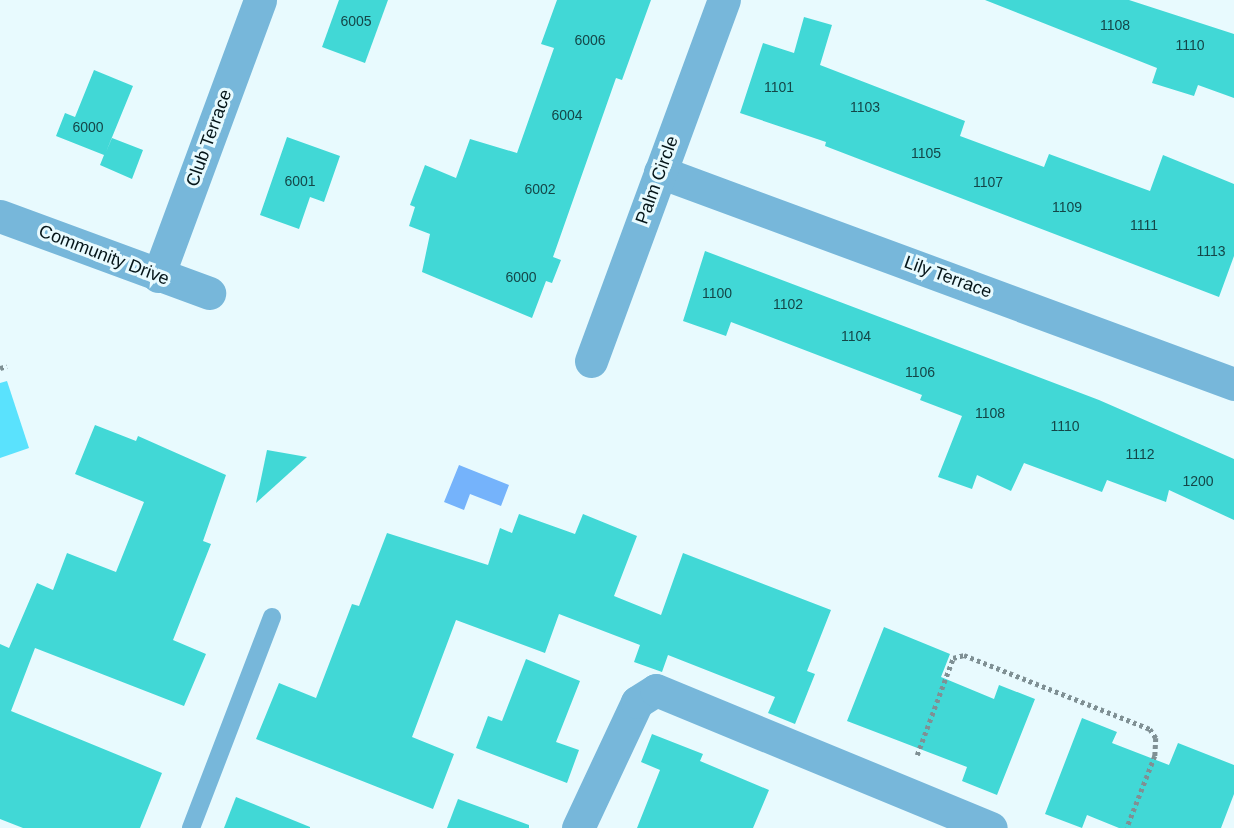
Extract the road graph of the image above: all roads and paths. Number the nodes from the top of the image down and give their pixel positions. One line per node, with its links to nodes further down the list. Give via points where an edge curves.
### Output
1 (260, 0): 5 (street, Club Terrace)
2 (724, 0): 3 (street, Palm Circle)
3 (660, 172): 7 (street, Palm Circle); 10 (street, Lily Terrace)
4 (0, 216): 5 (street, Community Drive)
5 (158, 276): 6 (street, Community Drive)
6 (209, 293)
7 (591, 361)
8 (7, 366): 9 (path)
9 (0, 368)
10 (1234, 384)
11 (272, 617): 14 (lane)
12 (917, 755): 17 (path, via 953,658 964,655 1150,729 1156,738 1155,756)
13 (942, 819): 15 (street, via 656,690 637,702); 16 (street)
14 (191, 828)
15 (578, 828)
16 (991, 828)
17 (1127, 828)

